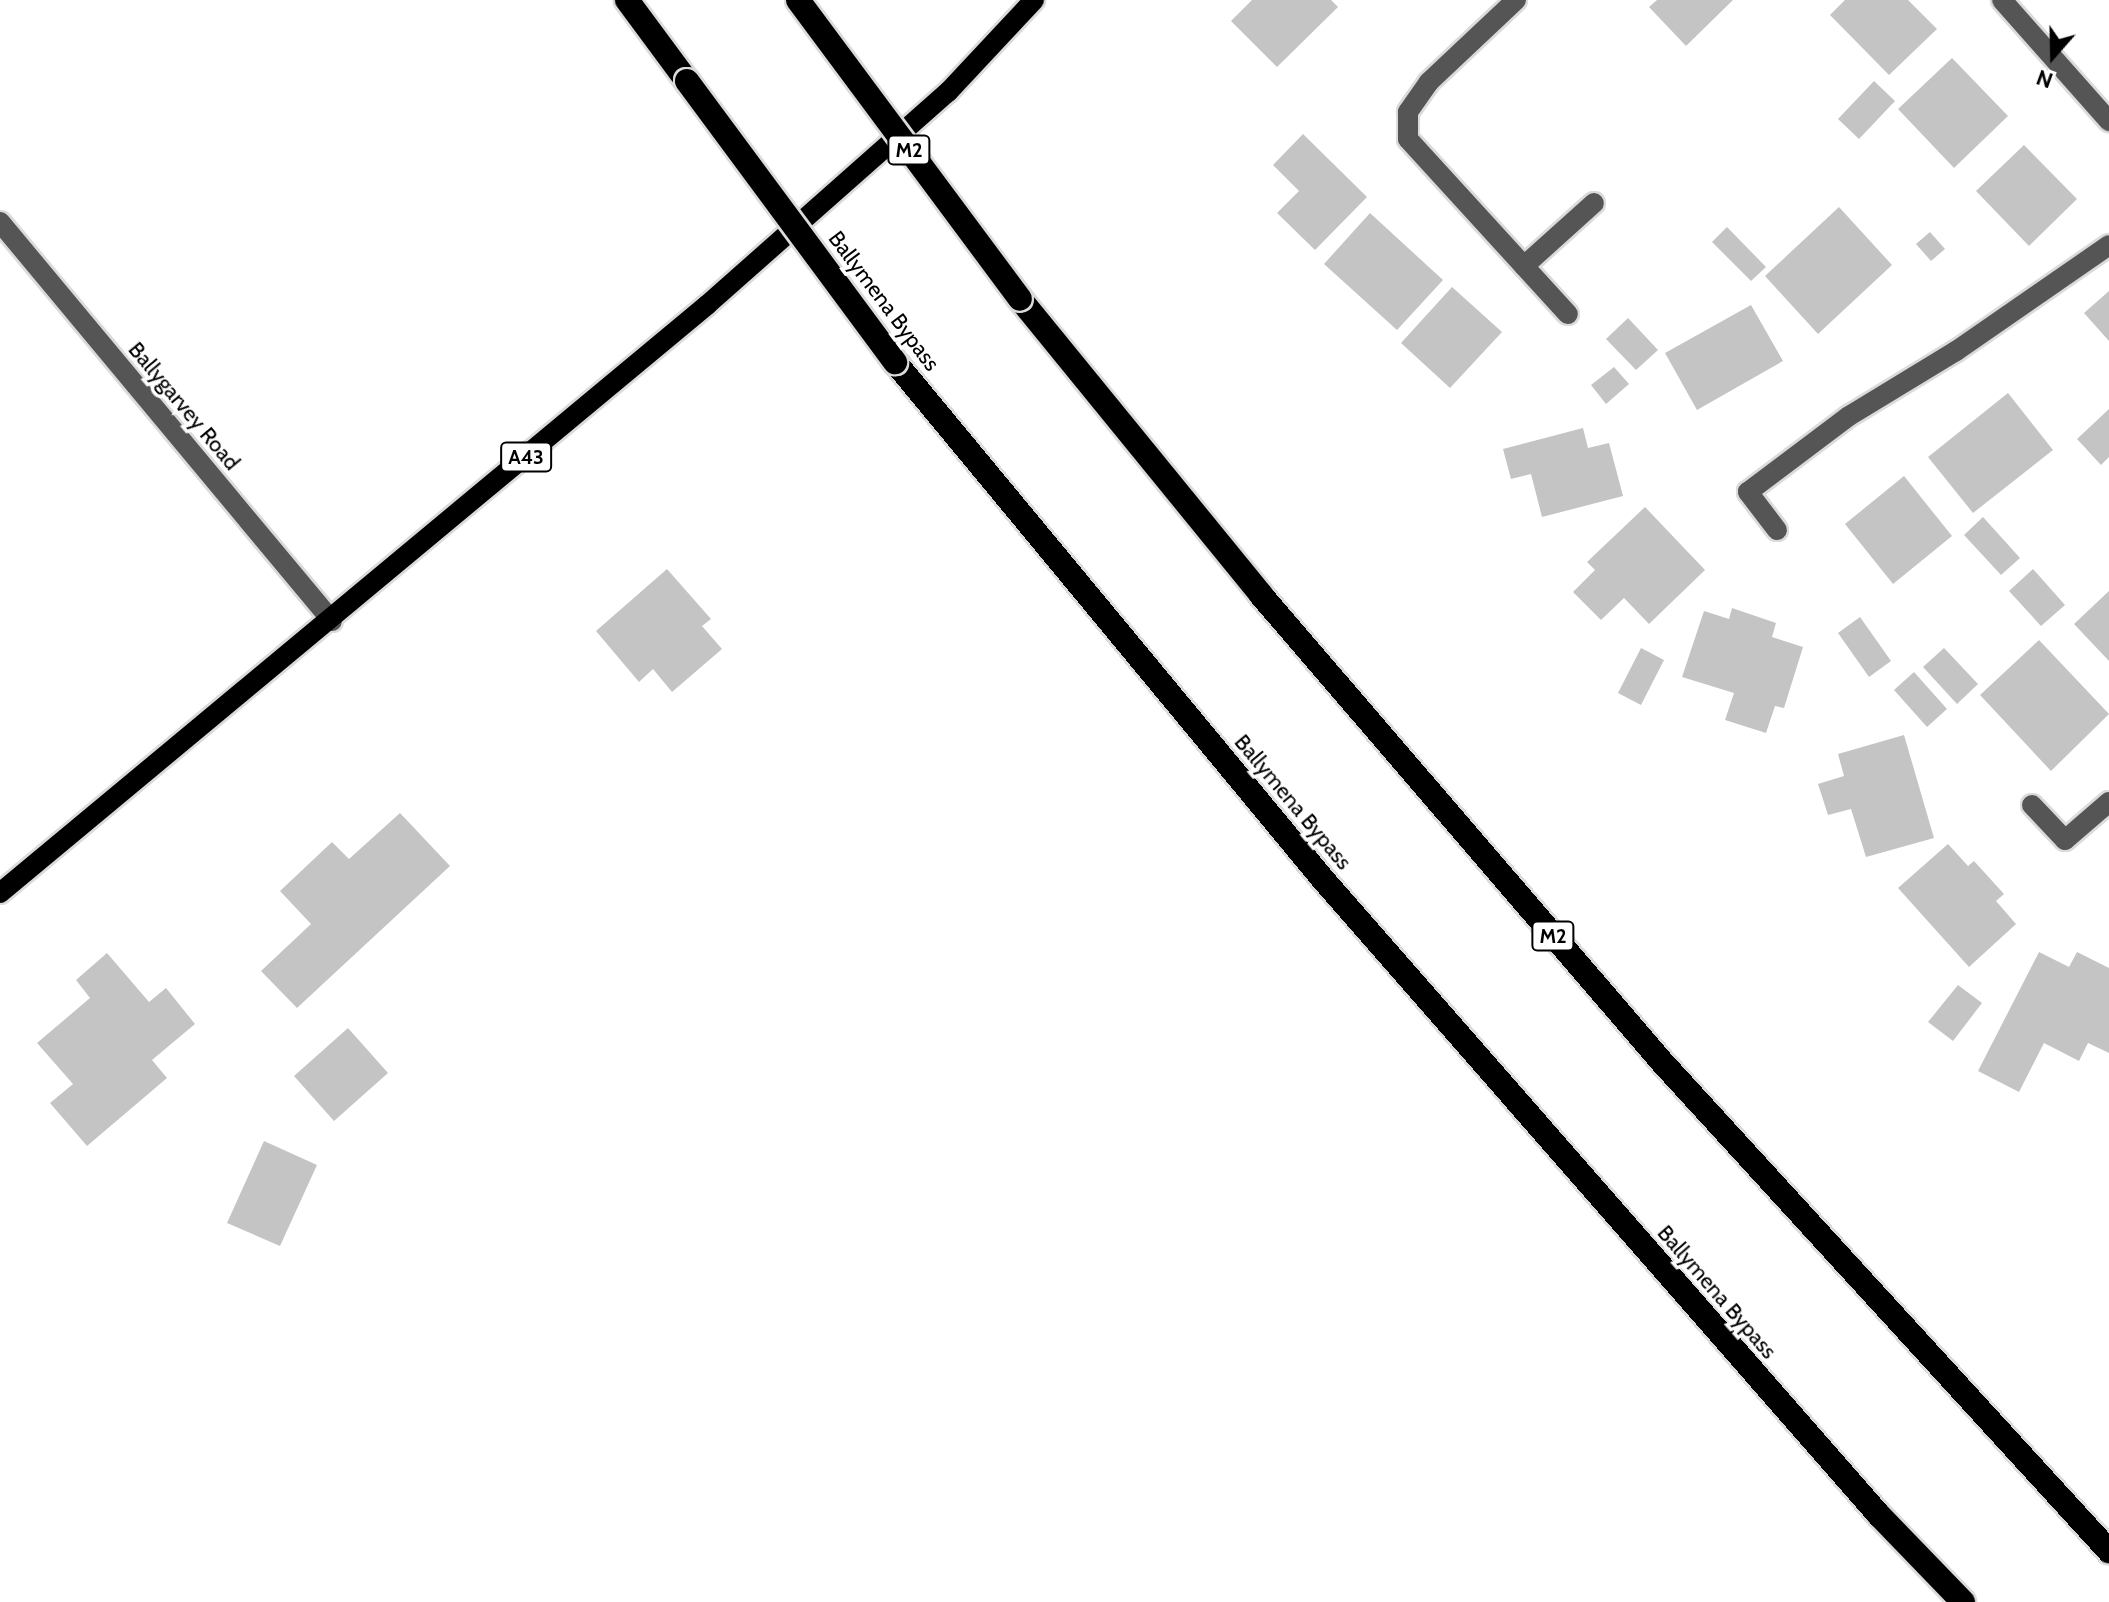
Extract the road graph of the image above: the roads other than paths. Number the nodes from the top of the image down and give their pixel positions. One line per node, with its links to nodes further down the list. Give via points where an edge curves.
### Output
1 (627, 0): 18 (highway, Ballymena Bypass, bridge, via 895,362 1321,877 1796,1421)
2 (798, 0): 17 (highway, M2, bridge, via 1020,299 1261,595 1662,1062)
3 (1034, 0): 13 (main road, A43, via 948,92 707,305)
4 (1516, 0): 10 (street, via 1429,82 1408,112 1408,139)
5 (2002, 0): 6 (street)
6 (2109, 121)
7 (1594, 203): 10 (street)
8 (0, 222): 13 (street, Ballygarvey Road)
9 (2109, 245): 12 (street, via 2033,300 1849,416 1748,492)
10 (1524, 266): 11 (street)
11 (1568, 314)
12 (1777, 530)
13 (332, 621): 16 (main road, A43)
14 (2109, 802): 15 (street, via 2065,840)
15 (2032, 805)
16 (0, 893)
17 (2109, 1551)
18 (1963, 1602)

